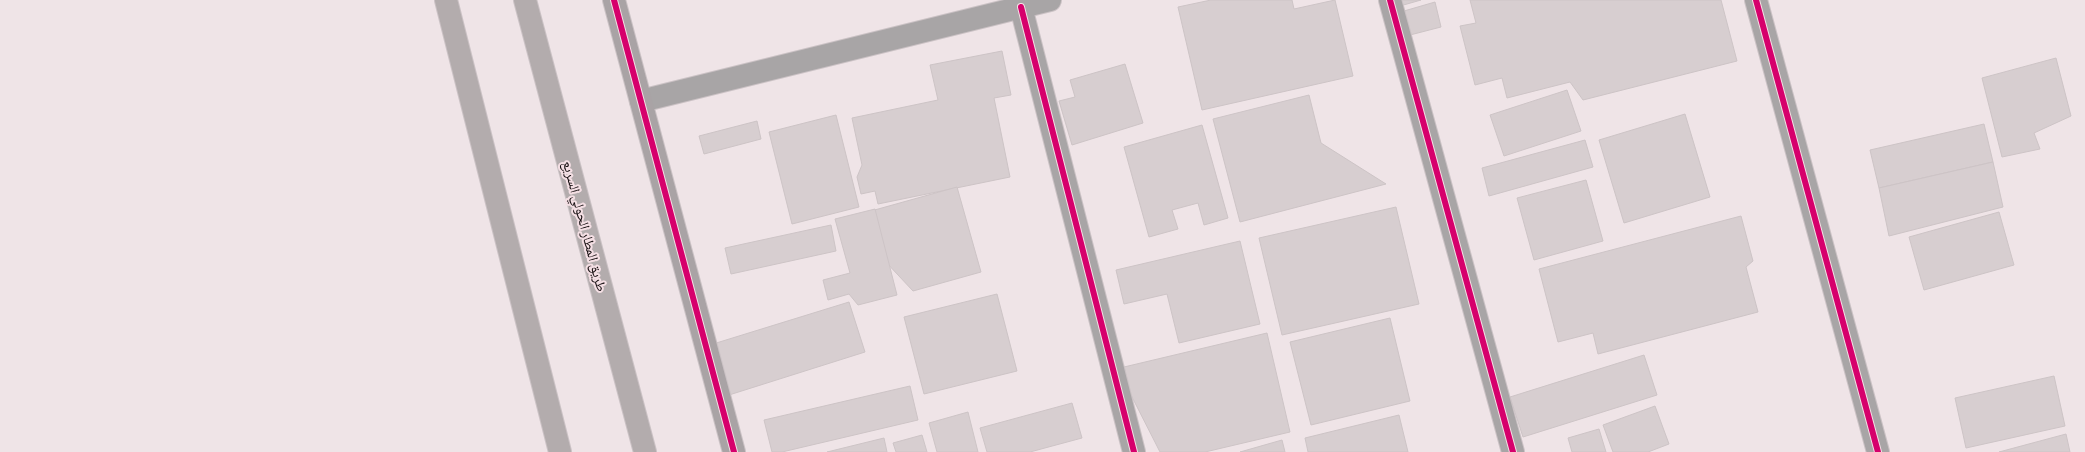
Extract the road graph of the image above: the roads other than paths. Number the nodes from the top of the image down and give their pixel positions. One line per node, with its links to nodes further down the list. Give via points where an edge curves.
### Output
1 (446, 0): 9 (highway)
2 (526, 0): 10 (highway, طريق المطار الحولي السريع)
3 (614, 0): 8 (street)
4 (1050, 0): 7 (street)
5 (1390, 0): 13 (street)
6 (1756, 0): 14 (street)
7 (1021, 7): 8 (street); 12 (street)
8 (641, 101): 11 (street)
9 (560, 452)
10 (645, 452)
11 (734, 452)
12 (1134, 452)
13 (1513, 452)
14 (1878, 452)

